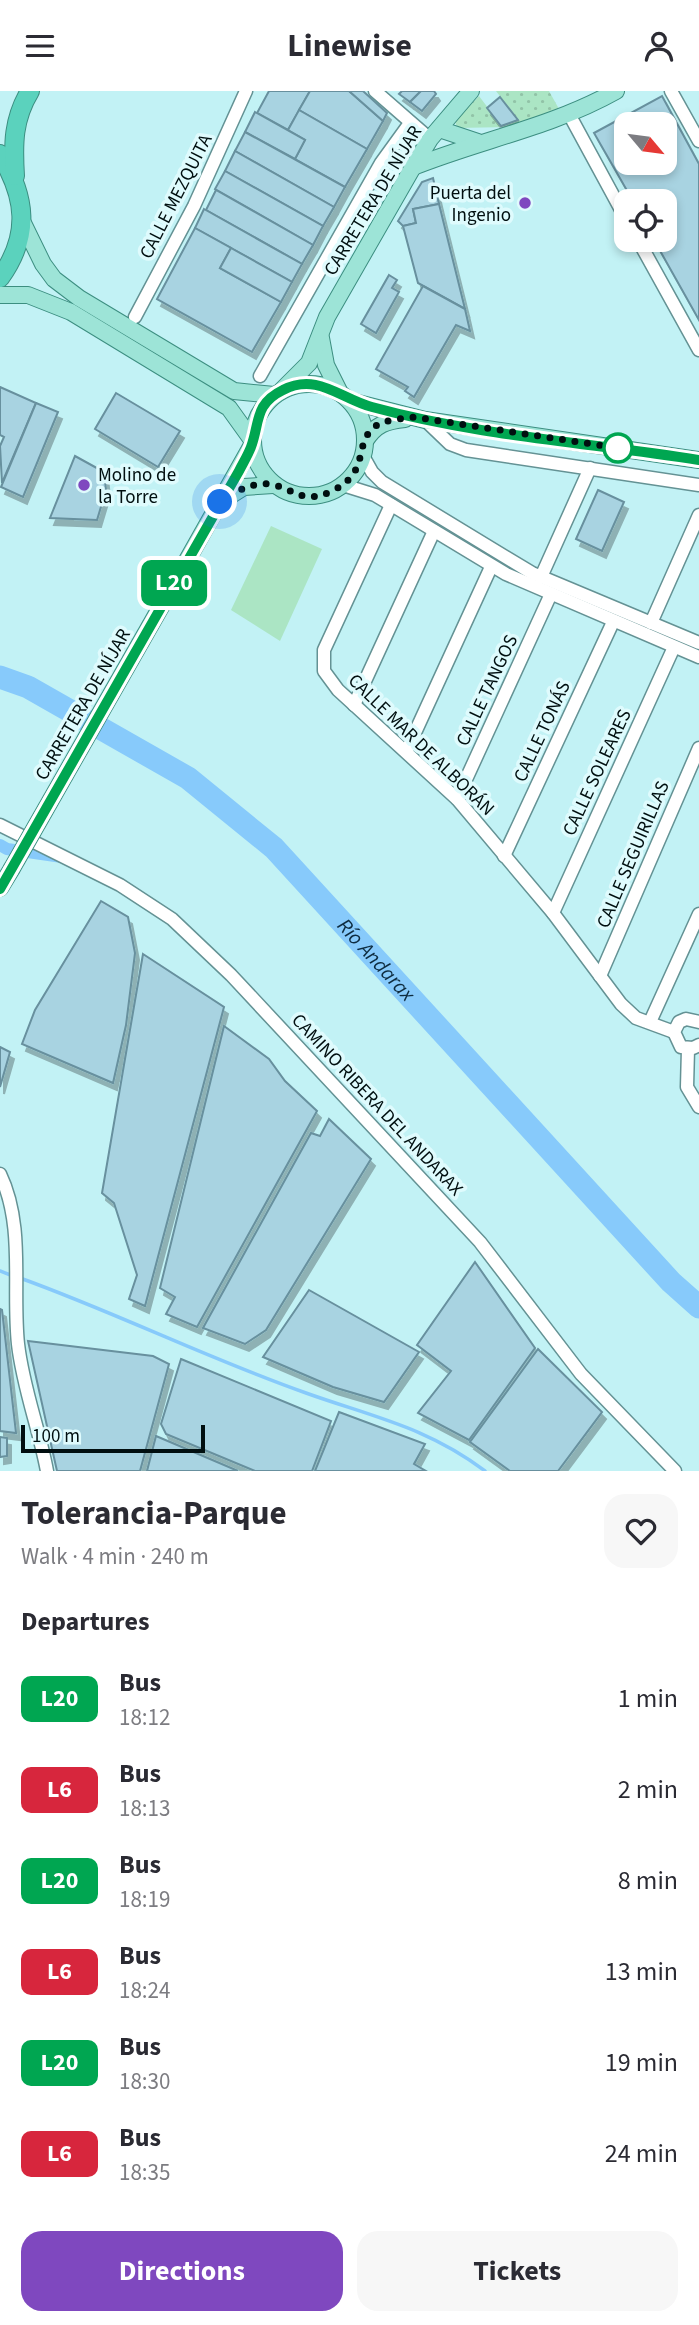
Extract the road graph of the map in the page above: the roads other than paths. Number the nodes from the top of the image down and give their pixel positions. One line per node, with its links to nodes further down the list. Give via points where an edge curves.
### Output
1 (30, 91): 14 (highway, via 13,137)
2 (246, 91): 20 (street, CALLE MEZQUITA, via 194,206)
3 (375, 91): 8 (street)
4 (471, 91): 9 (main road, CARRETERA DE NÍJAR)
5 (616, 91): 7 (main road)
6 (671, 91): 10 (street)
7 (569, 114): 11 (main road); 15 (street)
8 (410, 123): 9 (street); 23 (street, via 381,163)
9 (435, 134): 11 (main road); 13 (main road, CARRETERA DE NÍJAR)
10 (699, 141)
11 (484, 143): 13 (main road)
12 (0, 154): 14 (highway)
13 (413, 167): 21 (main road, CARRETERA DE NÍJAR, via 327,317)
14 (15, 179): 16 (highway)
15 (614, 197)
16 (22, 221): 18 (highway, via 18,244); 24 (main road, via 54,279 79,298 234,391)
17 (645, 252): 22 (street)
18 (0, 278)
19 (0, 295): 27 (main road, via 28,295 71,312 229,408)
20 (135, 317)
21 (321, 337): 24 (main road, CARRETERA DE NÍJAR, via 307,366); 25 (main road, via 326,365)
22 (699, 350)
23 (260, 376)
24 (278, 392): 25 (main road, via 306,383); 27 (main road, via 254,423)
25 (344, 396): 26 (main road); 28 (main road, via 364,426)
26 (420, 419): 28 (main road, via 386,421 373,428); 29 (main road); 30 (street, via 450,444 466,450)
27 (252, 443): 31 (main road, via 256,460); 34 (main road, CARRETERA DE NÍJAR)
28 (364, 448): 32 (main road, via 355,472); 39 (street, via 372,472 401,495)
29 (699, 460)
30 (590, 468): 33 (street); 39 (street)
31 (274, 485): 32 (main road, via 308,497); 34 (main road, via 244,487)
32 (343, 485): 35 (street)
33 (699, 485)
34 (220, 502): 52 (main road, CARRETERA DE NÍJAR, bridge)
35 (391, 505): 37 (street); 46 (street, CALLE MAR DE ALBORÁN, via 324,650 324,671)
36 (699, 515): 42 (street)
37 (434, 531): 38 (street); 46 (street)
38 (491, 567): 40 (street); 48 (street)
39 (541, 577): 42 (street)
40 (550, 596): 41 (street); 49 (street, CALLE TANGOS)
41 (613, 622): 44 (street); 51 (street, CALLE TONÁS)
42 (652, 623): 43 (street)
43 (699, 643)
44 (674, 647): 45 (street); 53 (street, CALLE SOLEARES)
45 (699, 657)
46 (354, 705): 48 (street, CALLE MAR DE ALBORÁN)
47 (699, 748): 55 (street, CALLE SEGUIRILLAS)
48 (407, 750): 49 (street, CALLE MAR DE ALBORÁN)
49 (457, 799): 51 (street, CALLE MAR DE ALBORÁN)
50 (0, 825): 63 (street, CAMINO RIBERA DEL ANDARAX, via 120,885 172,919 231,975 480,1242 581,1374)
51 (504, 856): 53 (street, CALLE MAR DE ALBORÁN)
52 (0, 888)
53 (553, 913): 55 (street, CALLE MAR DE ALBORÁN)
54 (699, 914): 56 (street)
55 (600, 976): 56 (street, CALLE MAR DE ALBORÁN, via 636,1018)
56 (650, 1022): 58 (street, CALLE MAR DE ALBORÁN)
57 (699, 1022): 58 (street, via 686,1019)
58 (674, 1032): 59 (street, via 677,1043)
59 (693, 1047): 60 (street, via 687,1087)
60 (699, 1107)
61 (0, 1174): 62 (street, via 15,1217 22,1375)
62 (47, 1471)
63 (675, 1471)

